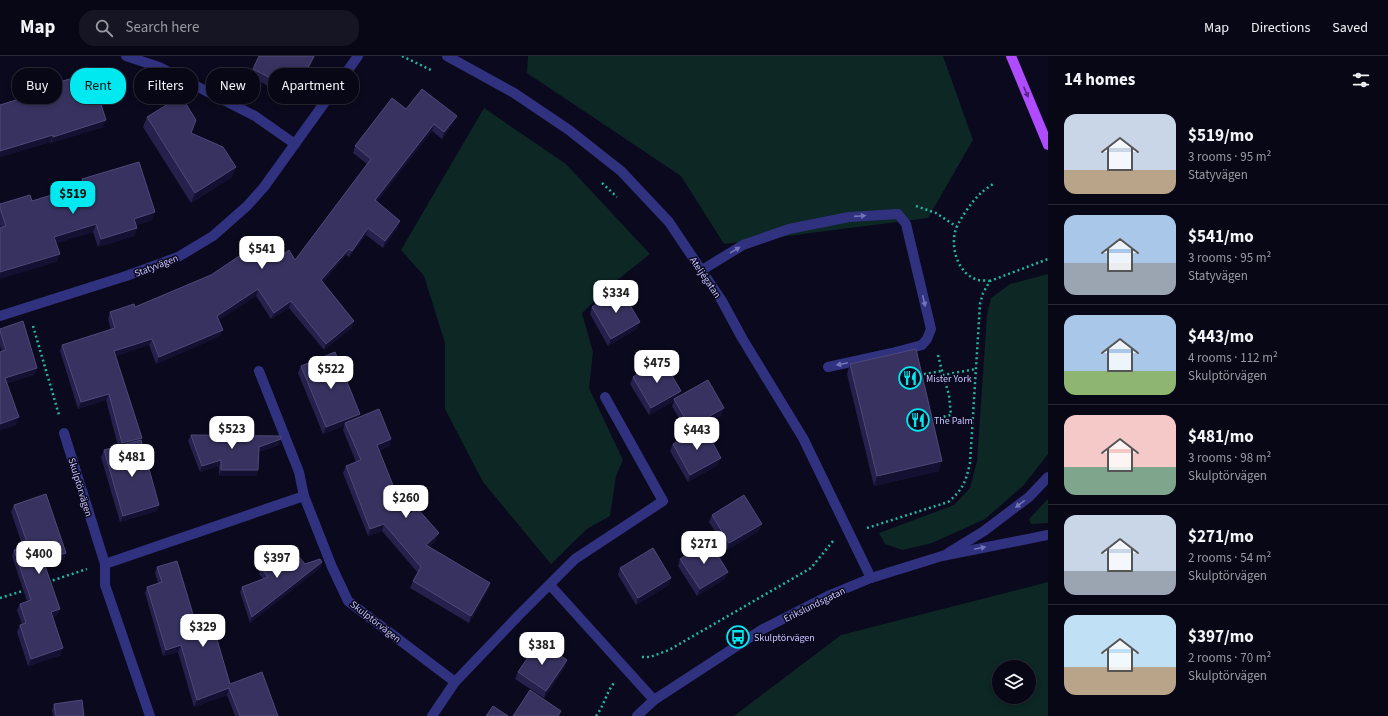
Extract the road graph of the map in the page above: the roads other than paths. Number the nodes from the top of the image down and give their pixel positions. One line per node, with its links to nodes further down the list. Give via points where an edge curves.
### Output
1 (126, 56): 5 (street, via 159,68 255,116)
2 (358, 56): 5 (street, Statyvägen)
3 (447, 56): 7 (street, Ateljégatan, via 514,93 569,130 621,172 669,222)
4 (1011, 56): 6 (main road, one-way to 6)
5 (295, 144): 8 (street, Statyvägen, via 264,187 246,206 214,236 178,258)
6 (1048, 145)
7 (702, 270): 9 (street, one-way to 9, via 743,245 789,229 849,217 898,214 906,224 926,306 931,329 927,339 922,345); 18 (street, Ateljégatan, via 803,438)
8 (0, 316)
9 (828, 367)
10 (259, 370): 14 (street, Skulptörvägen, via 300,472)
11 (605, 397): 19 (street, via 664,501 575,559)
12 (64, 433): 17 (street, Skulptörvägen)
13 (1048, 477): 16 (street, Erikslundsgatan, one-way to 16, via 1029,497 989,527)
14 (304, 496): 17 (street); 20 (street, Skulptörvägen, via 348,601)
15 (1048, 535): 16 (street, Erikslundsgatan, one-way to 15)
16 (942, 556): 18 (street, Erikslundsgatan)
17 (105, 564): 22 (street, Skulptörvägen, via 105,585)
18 (872, 578): 21 (street, Erikslundsgatan, via 830,594 763,629)
19 (550, 585): 20 (street); 21 (street)
20 (454, 682): 23 (street)
21 (654, 700): 24 (street, Erikslundsgatan)
22 (150, 716)
23 (432, 716)
24 (637, 716)

